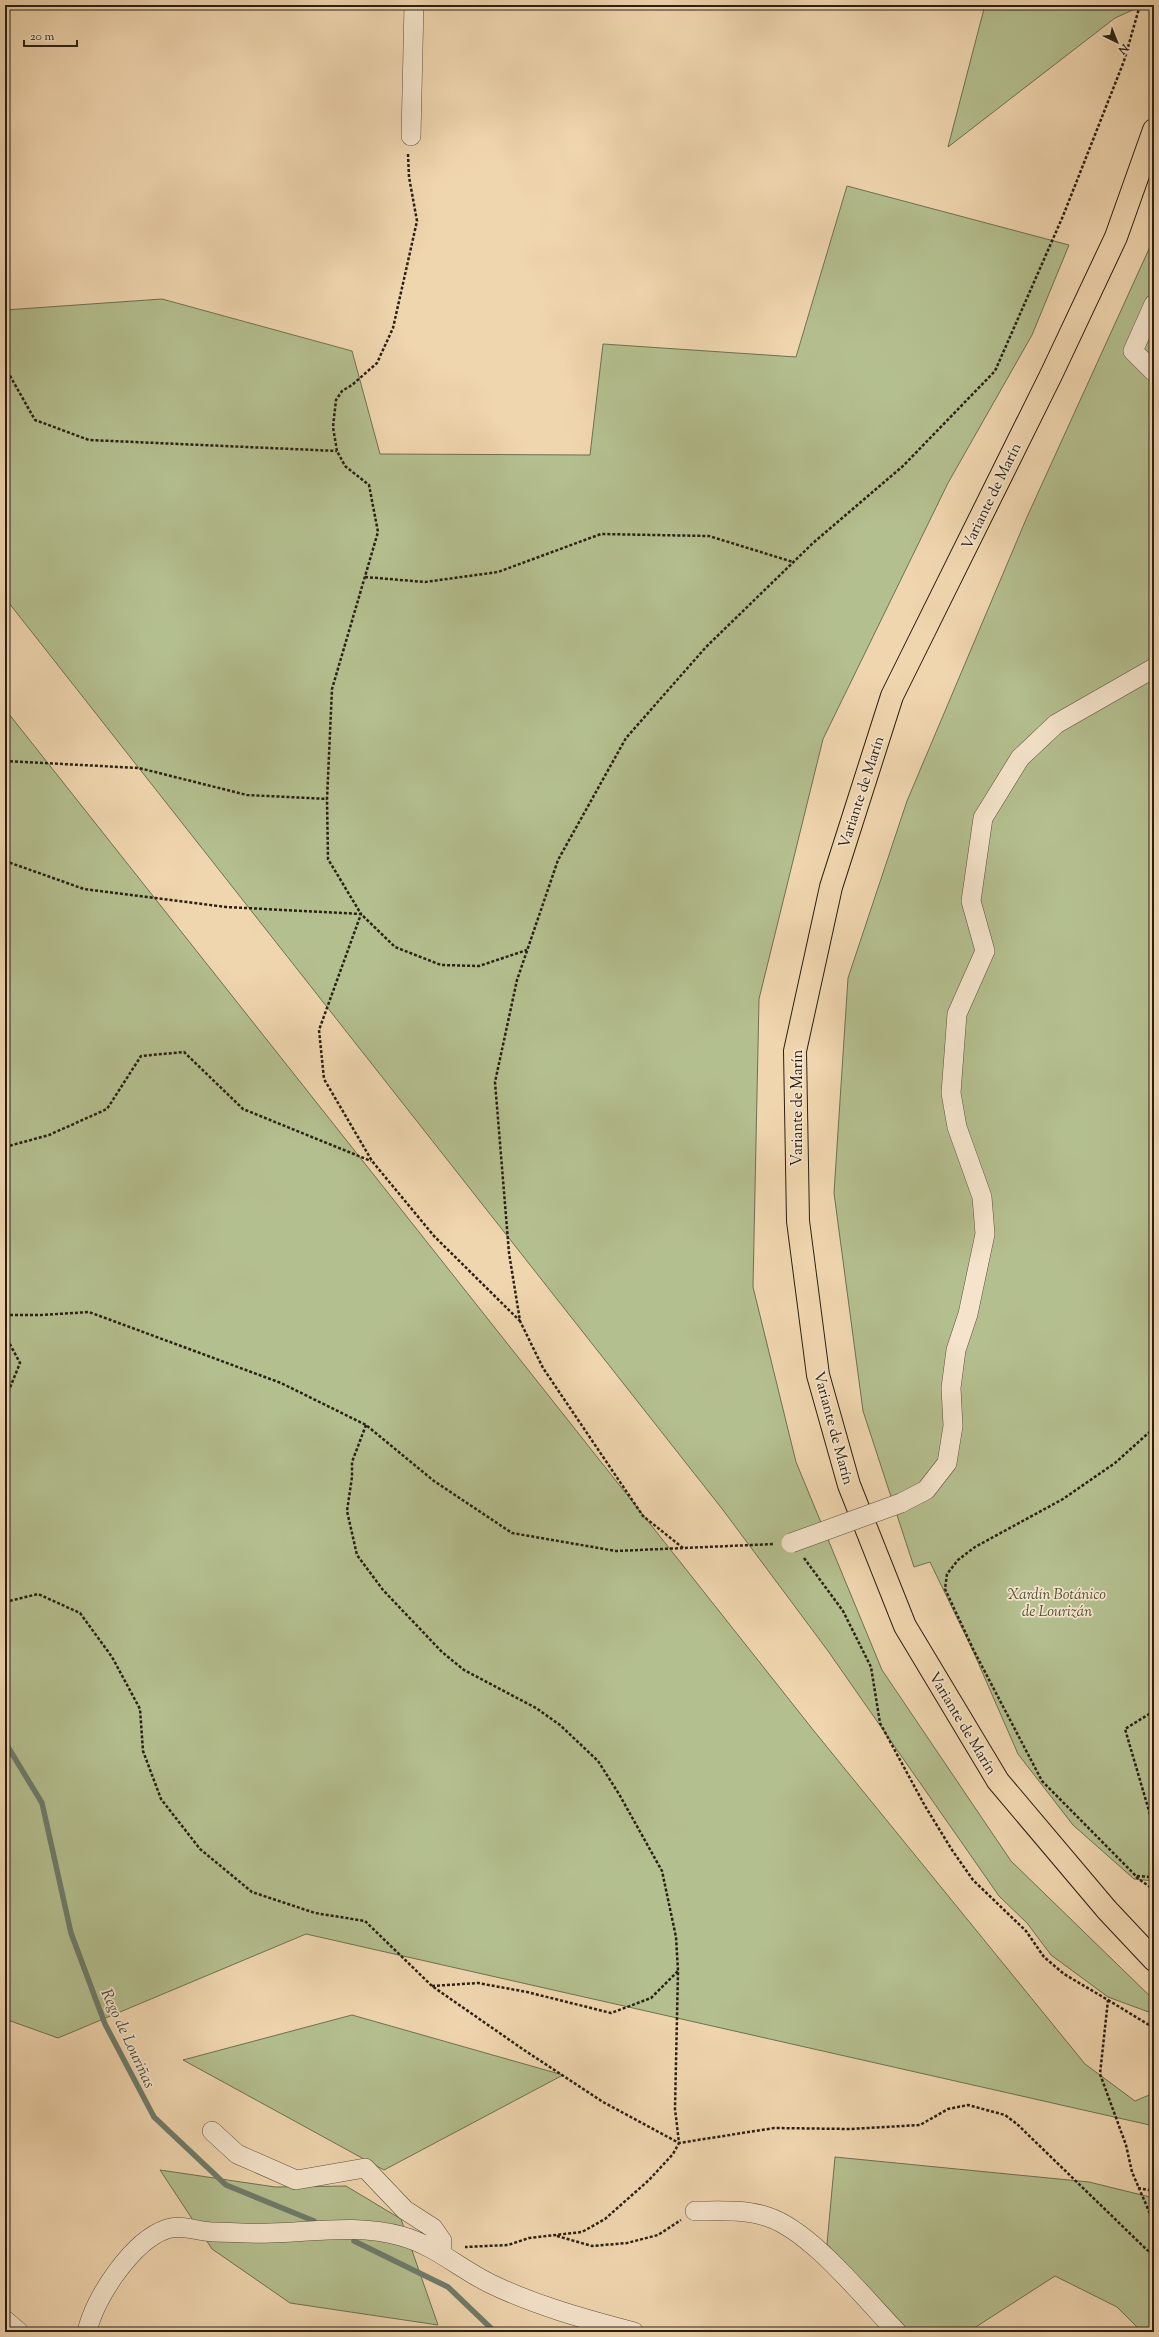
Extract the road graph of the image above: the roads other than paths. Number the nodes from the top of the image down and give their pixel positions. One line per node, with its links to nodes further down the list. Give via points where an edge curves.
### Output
1 (414, 5): 3 (street)
2 (1154, 130): 8 (highway, Variante de Marín, via 1116,237 1052,373 892,696 831,887 795,1051 798,1221 810,1314 818,1375 852,1492 905,1626 998,1781 1107,1910)
3 (411, 136)
4 (1154, 304): 5 (street, via 1133,351)
5 (1154, 372)
6 (1154, 668): 7 (street, bridge, via 1056,724 1020,758 983,818 971,901 985,951 957,1014 951,1093 957,1127 982,1197 985,1234 968,1314 956,1350 951,1388 953,1426 947,1463 926,1490 901,1503)
7 (791, 1543)
8 (1154, 1960)
9 (212, 2131): 11 (street, via 237,2154 296,2180 365,2168 405,2210 433,2228 442,2241)
10 (694, 2211): 16 (street, via 768,2217 805,2237)
11 (441, 2253): 14 (street, via 401,2236 365,2230 269,2233 168,2229 152,2237 120,2267 96,2308); 15 (street, via 489,2283 574,2317)
12 (5, 2320): 13 (street)
13 (19, 2332)
14 (87, 2332)
15 (634, 2332)
16 (897, 2332)

